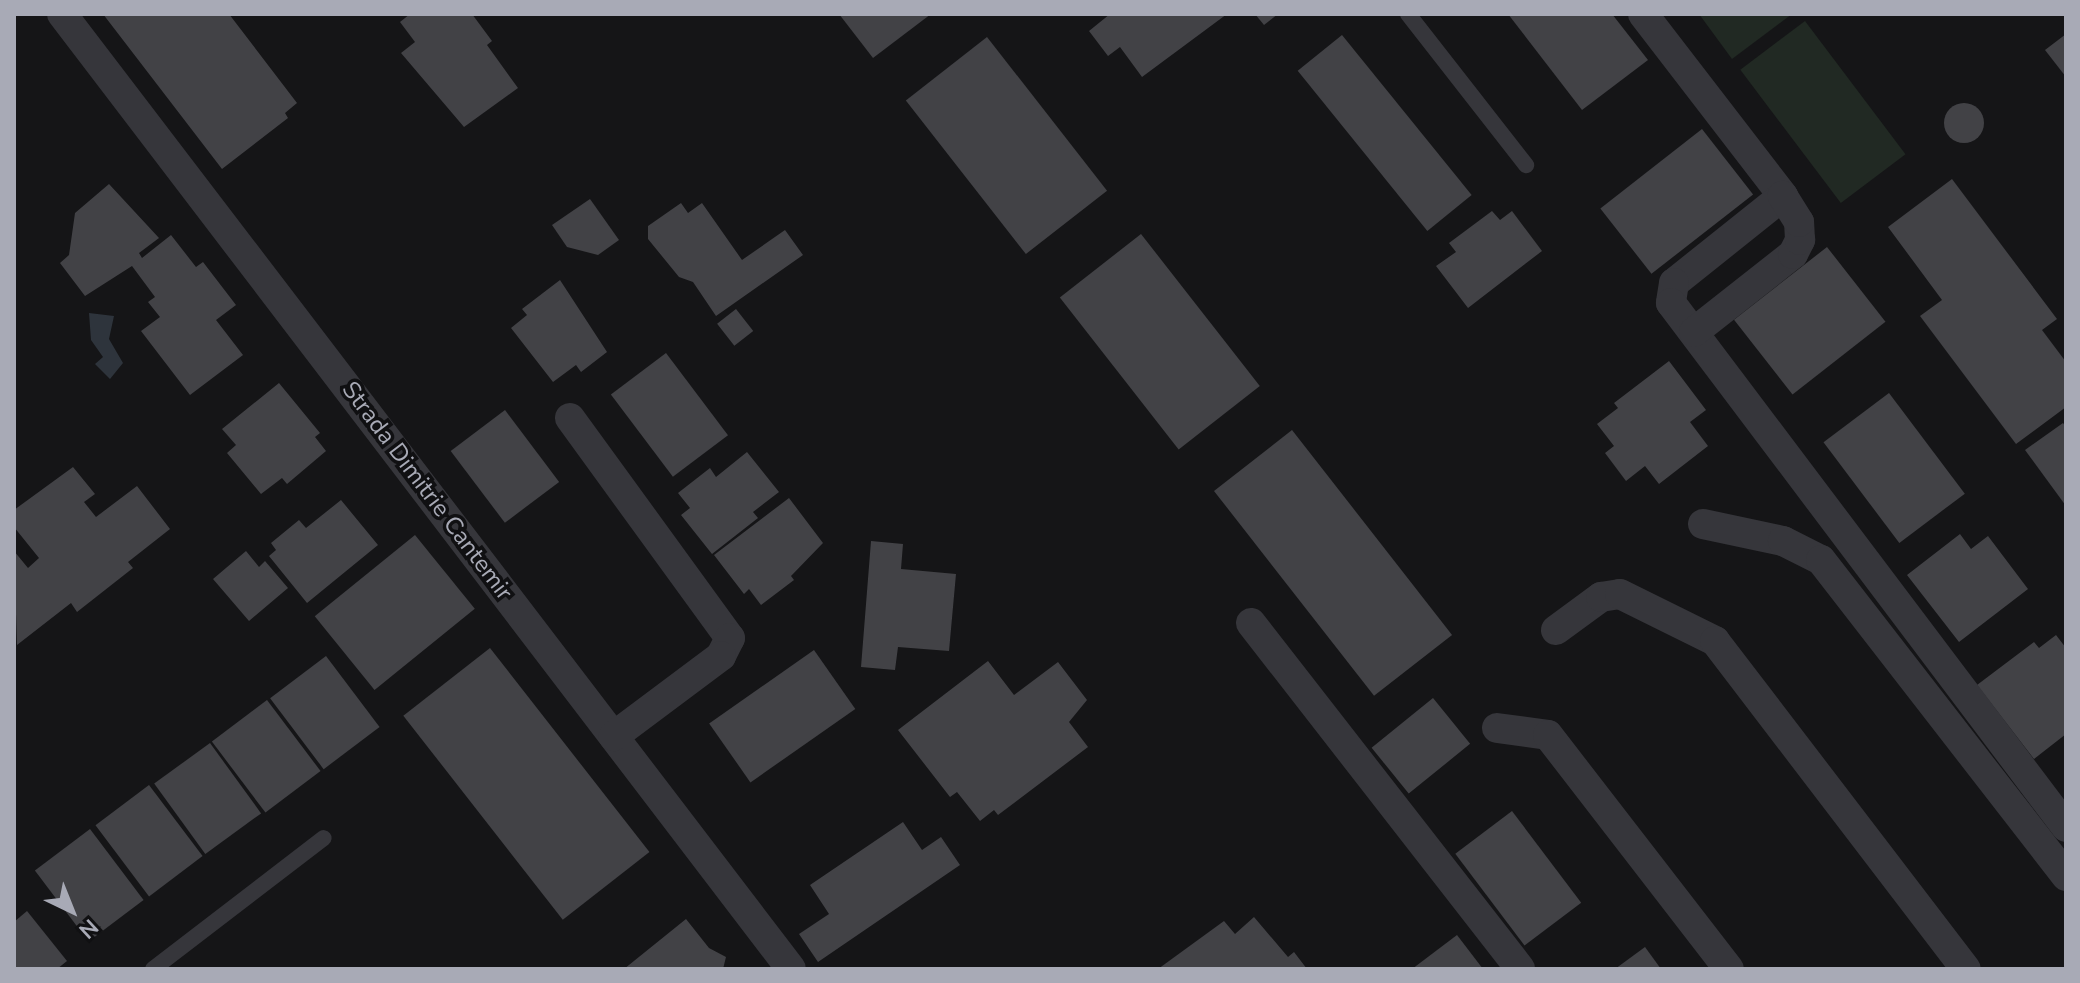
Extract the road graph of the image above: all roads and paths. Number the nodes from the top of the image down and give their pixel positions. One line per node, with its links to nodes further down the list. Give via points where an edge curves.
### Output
1 (62, 14): 12 (street, Strada Dimitrie Cantemir)
2 (1408, 14): 4 (lane)
3 (1643, 14): 5 (street)
4 (1526, 165)
5 (1783, 196): 6 (street, via 1799,222 1800,240 1793,254); 6 (street, via 1674,283 1671,303)
6 (1694, 332): 13 (street)
7 (570, 418): 12 (street, via 730,638 721,656)
8 (1703, 524): 15 (street, via 1783,541 1821,560)
9 (1251, 623): 18 (street)
10 (1556, 630): 20 (street, via 1601,597 1620,594 1715,641)
11 (1497, 728): 19 (street, via 1548,735)
12 (614, 736): 17 (street, Strada Dimitrie Cantemir)
13 (2066, 827)
14 (324, 838): 16 (lane)
15 (2066, 876)
16 (153, 969)
17 (791, 969)
18 (1520, 969)
19 (1729, 969)
20 (1966, 969)

